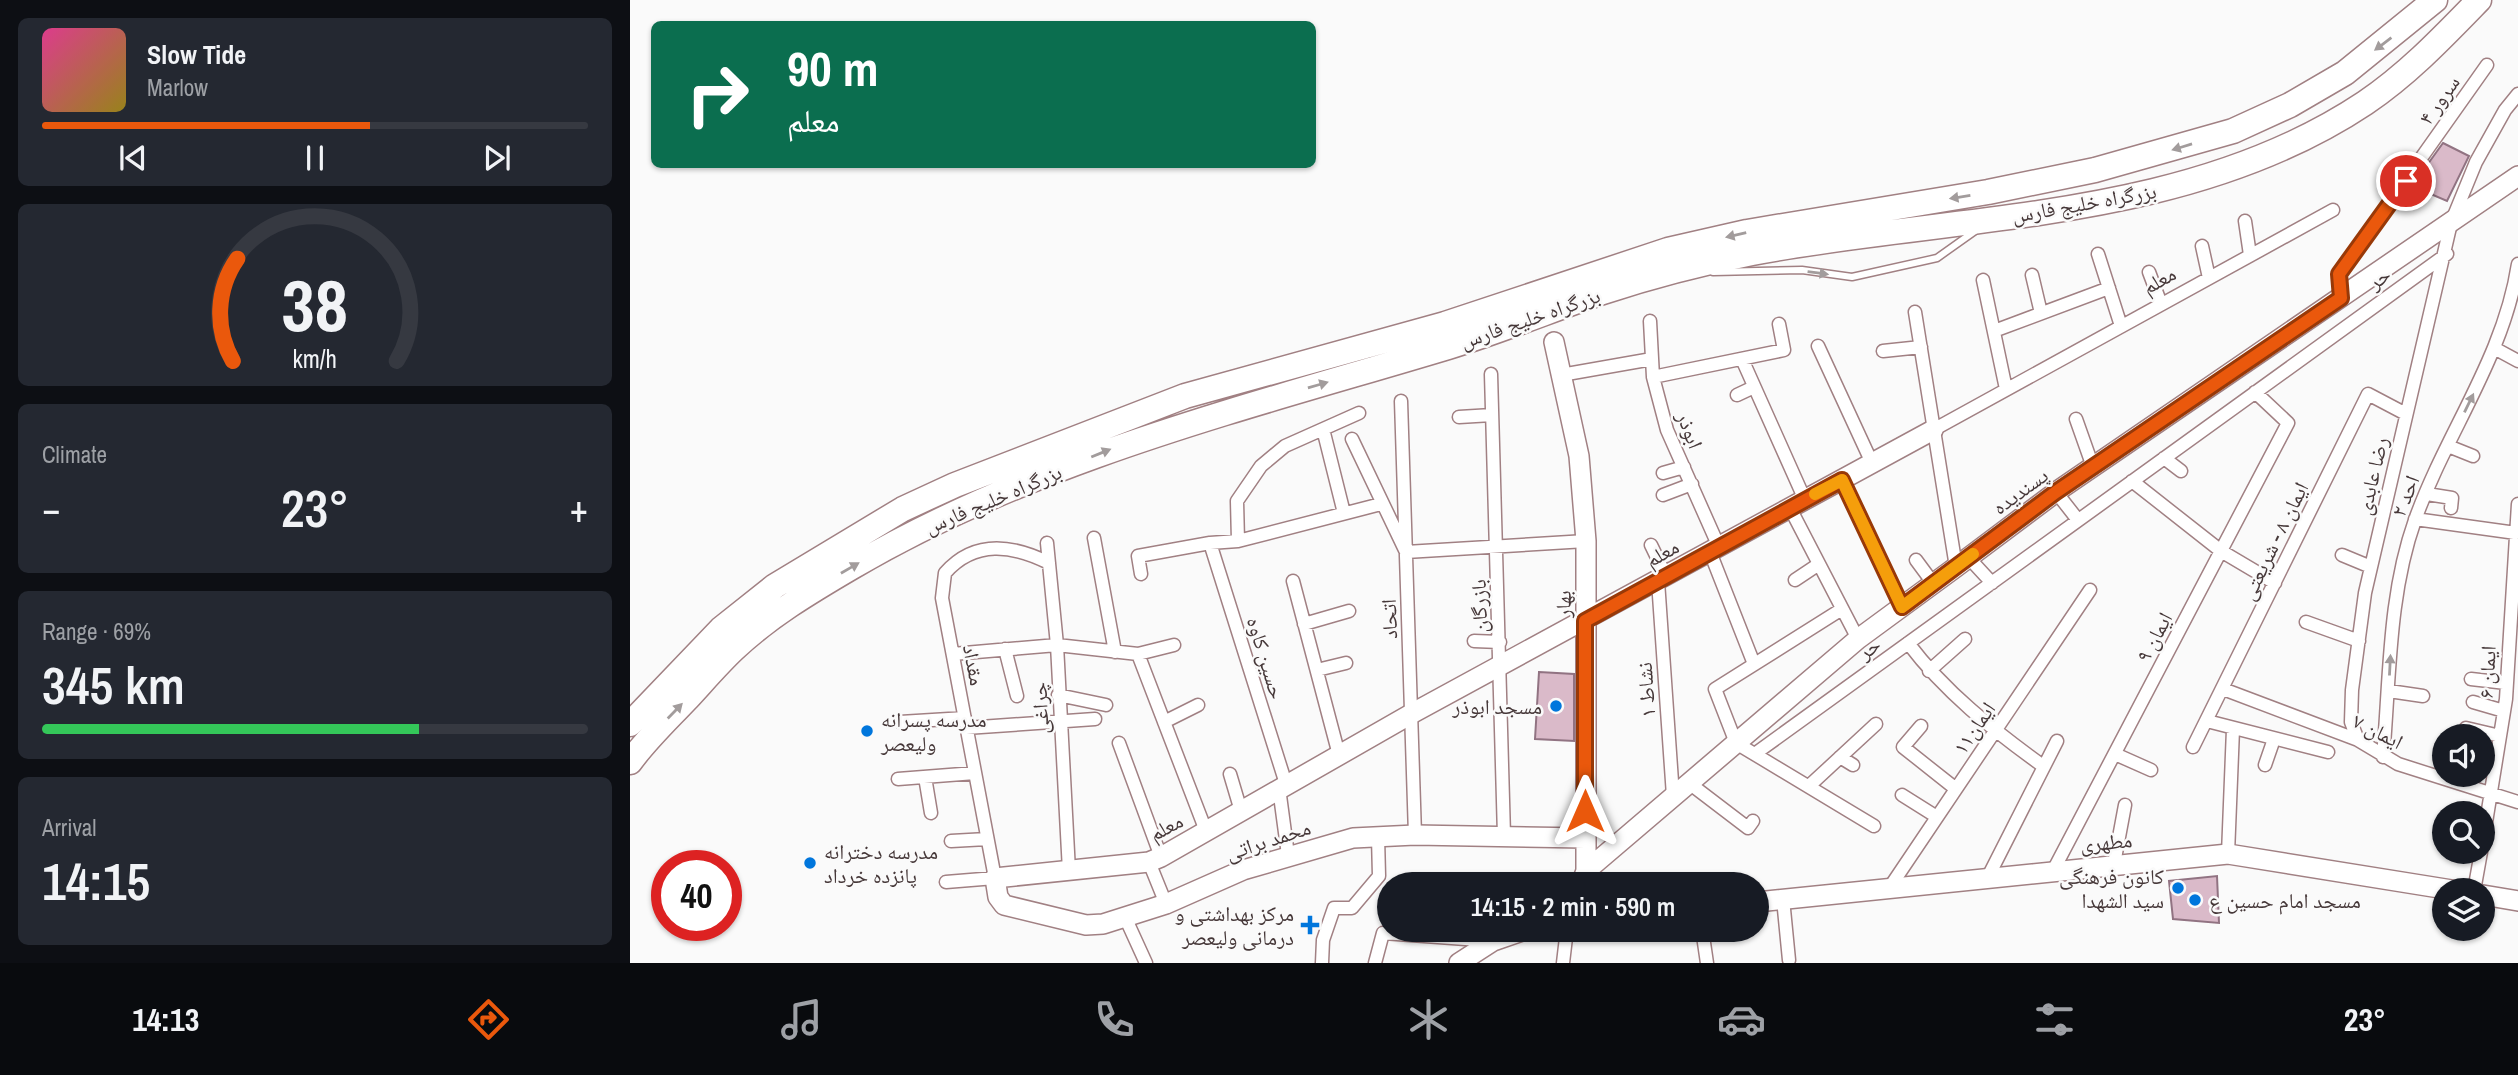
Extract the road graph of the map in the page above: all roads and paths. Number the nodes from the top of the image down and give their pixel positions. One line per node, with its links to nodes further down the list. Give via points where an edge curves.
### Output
1 (2435, 0): 140 (highway, بزرگراه خلیج فارس, one-way to 140, via 2345,73 2233,131 2095,170 1668,250 1445,324 1185,397 955,485 904,509 775,586 722,629)
2 (2479, 1): 7 (highway, بزرگراه خلیج فارس, via 2419,62 2363,104 2245,164 2180,185)
3 (2487, 65): 21 (street, سرور ۴, via 2339,274)
4 (2518, 94): 9 (street, رضا عابدی, via 2476,162)
5 (2518, 176): 9 (street, پسندیده)
6 (2333, 210): 13 (street, معلم)
7 (1992, 219): 15 (highway, بزرگراه خلیج فارس, via 1753,253); 15 (lane, one-way to 7, via 1802,270 1852,277 1937,258)
8 (2245, 221): 13 (street)
9 (2451, 223): 12 (street, رضا عابدی); 21 (street, پسندیده)
10 (2202, 246): 18 (street)
11 (2098, 254): 20 (street)
12 (2447, 254): 42 (street, حر); 46 (street, رضا عابدی)
13 (2250, 256): 18 (street, معلم)
14 (2518, 264): 32 (street, احد ۲, via 2512,302)
15 (1676, 271): 159 (highway, بزرگراه خلیج فارس, one-way to 15, via 734,649 781,611 888,546 965,507 1196,420 1465,342)
16 (2149, 272): 22 (street)
17 (2032, 275): 24 (street)
18 (2209, 278): 22 (street, معلم)
19 (1983, 280): 28 (street)
20 (2109, 288): 24 (street); 27 (street)
21 (2341, 298): 58 (street, پسندیده)
22 (2161, 304): 27 (street, معلم)
23 (1915, 312): 31 (street)
24 (2041, 313): 28 (street)
25 (1650, 321): 34 (street, ابوذر)
26 (1779, 324): 35 (street, via 1784,350)
27 (2121, 326): 41 (street, معلم)
28 (1994, 331): 41 (street)
29 (1554, 342): 38 (street, بهار)
30 (1818, 346): 56 (street)
31 (1921, 347): 33 (street); 51 (street)
32 (2494, 348): 36 (street); 53 (street, احد ۲, one-way to 32)
33 (1883, 351)
34 (1652, 359): 38 (street); 39 (street, ابوذر)
35 (1742, 359): 39 (street); 40 (street)
36 (2518, 361)
37 (1491, 374): 47 (street, بازرگان)
38 (1561, 375): 77 (street, بهار, via 1579,456)
39 (1653, 377): 57 (street, ابوذر, via 1667,430)
40 (1755, 387): 43 (street); 68 (street)
41 (2006, 389): 51 (street, معلم)
42 (2255, 392): 55 (street, حر); 83 (street, ایمان ۹, via 2288,423)
43 (1737, 395)
44 (1401, 401): 84 (street, اتحاد)
45 (1359, 413): 50 (street)
46 (2406, 414): 90 (street, رضا عابدی); 97 (street, ایمان ۸ - شریعتی, via 2368,394)
47 (1492, 415): 48 (street); 81 (street, بازرگان)
48 (1459, 418)
49 (2076, 419): 58 (street)
50 (1323, 429): 71 (street); 76 (street, via 1285,446 1261,466 1237,501)
51 (1933, 430): 56 (street, معلم); 87 (street)
52 (1352, 439): 67 (street)
53 (2448, 446): 54 (street); 65 (street, احد ۲)
54 (2473, 456)
55 (2164, 458): 59 (street); 62 (street, حر)
56 (1872, 463): 61 (street, معلم)
57 (1684, 467): 60 (street); 63 (street, ابوذر)
58 (2092, 467): 64 (street, پسندیده)
59 (2181, 471)
60 (1663, 473)
61 (1842, 480): 68 (street, معلم); 99 (street)
62 (2132, 481): 73 (street, حر); 83 (street)
63 (1692, 484): 66 (street); 82 (street, ابوذر)
64 (2056, 492): 73 (street); 87 (street, پسندیده)
65 (2427, 494): 70 (street, via 2452,498); 72 (street, احد ۲)
66 (1662, 495)
67 (1381, 503): 71 (street); 84 (street)
68 (1797, 504): 82 (street, معلم); 89 (street)
69 (2518, 504): 74 (street, ایمان ۶)
70 (2451, 508)
71 (1344, 513): 76 (street)
72 (2415, 519): 74 (street); 125 (street, احد ۲, one-way to 72, via 2393,621)
73 (2078, 520): 96 (street, حر)
74 (2515, 533): 123 (street, ایمان ۶)
75 (1094, 538): 114 (street)
76 (1238, 541): 79 (street)
77 (1586, 541): 81 (street); 102 (street, بهار)
78 (1047, 543): 88 (street, چراغی)
79 (1210, 543): 91 (street, via 1138,556); 169 (street, حسین کاوه)
80 (1651, 545): 92 (street)
81 (1497, 547): 84 (street); 109 (street, بازرگان)
82 (1715, 549): 92 (street, معلم); 118 (street, ابوذر)
83 (2221, 551): 97 (street); 155 (street, ایمان ۹)
84 (1406, 552): 133 (street, اتحاد)
85 (2342, 555): 90 (street)
86 (1916, 560): 95 (street)
87 (1962, 562): 95 (street, پسندیده); 96 (street)
88 (1049, 563): 111 (street, چراغی); 115 (street, مقداد, via 1015,548 994,547 953,563 941,584)
89 (1818, 564): 93 (street); 100 (street)
90 (2371, 567): 108 (street, رضا عابدی)
91 (1142, 574)
92 (1662, 579): 102 (street, معلم); 174 (street, نشاط ۱)
93 (1795, 580)
94 (1293, 581): 104 (street)
95 (1933, 583): 99 (street, پسندیده)
96 (1992, 583): 110 (street, حر)
97 (2275, 583): 124 (street, ایمان ۸ - شریعتی)
98 (2090, 590): 144 (street, ایمان۱۱)
99 (1902, 607): 105 (street, پسندیده)
100 (1842, 609): 105 (street); 118 (street)
101 (1349, 611): 104 (street)
102 (1585, 621): 119 (street, معلم); 187 (street, بهار)
103 (2306, 622): 108 (street)
104 (1304, 624): 120 (street)
105 (1858, 639): 151 (street, پسندیده)
106 (1965, 639): 121 (street)
107 (1474, 641): 109 (street)
108 (2358, 641): 148 (street, رضا عابدی, via 2351,722)
109 (1500, 642): 119 (street, بازرگان)
110 (1908, 643): 121 (street); 154 (street, حر)
111 (1057, 645): 113 (street); 114 (street); 126 (street, چراغی)
112 (1174, 645): 116 (street)
113 (1005, 649): 115 (street); 127 (street)
114 (1115, 652): 116 (street)
115 (953, 654): 139 (street, مقداد)
116 (1138, 654): 138 (street)
117 (1346, 663): 120 (street)
118 (1754, 664): 151 (street, via 1716,689)
119 (1501, 667): 133 (street, معلم); 185 (street, بازرگان)
120 (1317, 670): 156 (street)
121 (1929, 671): 144 (street)
122 (2471, 679): 123 (street)
123 (2506, 683): 130 (street, ایمان ۶)
124 (2223, 689): 135 (street, ایمان ۸ - شریعتی); 148 (street, ایمان ۷)
125 (2389, 691): 128 (street); 158 (street, احد ۲)
126 (1058, 695): 131 (street); 137 (street, چراغی)
127 (1017, 696)
128 (2423, 696)
129 (2473, 702): 130 (street)
130 (2509, 703): 146 (street, ایمان ۶)
131 (1106, 705)
132 (1198, 705): 138 (street)
133 (1411, 714): 156 (street, معلم); 184 (street, اتحاد)
134 (1095, 719): 137 (street)
135 (2207, 721): 143 (street); 152 (street, ایمان ۸ - شریعتی)
136 (900, 722): 139 (street)
137 (1059, 722): 139 (street); 195 (street, چراغی)
138 (1164, 722): 183 (street)
139 (966, 723): 164 (street, مقداد)
140 (630, 724)
141 (1876, 724): 157 (street)
142 (1921, 726): 171 (street, via 1903,747)
143 (2233, 729): 147 (street); 190 (street)
144 (1995, 732): 162 (street); 171 (street, ایمان۱۱)
145 (2495, 735): 146 (street)
146 (2500, 736): 172 (street, ایمان ۶)
147 (2274, 739): 153 (street); 161 (street)
148 (2358, 740): 158 (street, ایمان ۷)
149 (2057, 741): 162 (street)
150 (1119, 743): 192 (street)
151 (1736, 743): 154 (street); 168 (street, پسندیده)
152 (2193, 747)
153 (2328, 752)
154 (1756, 753): 170 (street)
155 (2115, 754): 163 (street); 194 (street, ایمان ۹)
156 (1339, 755): 169 (street, معلم)
157 (1840, 757): 160 (street); 170 (street)
158 (2383, 757): 172 (street, ایمان ۷)
159 (630, 762)
160 (1853, 765)
161 (2265, 765)
162 (2043, 766): 198 (street)
163 (2151, 770)
164 (975, 774): 166 (street); 188 (street, مقداد)
165 (1230, 774): 178 (street)
166 (925, 777): 167 (street); 179 (street)
167 (898, 779)
168 (1689, 783): 174 (street, پسندیده); 181 (street, via 1748,828)
169 (1282, 786): 178 (street, معلم); 191 (street, حسین کاوه)
170 (1809, 786): 182 (street)
171 (1956, 789): 180 (street, ایمان۱۱)
172 (2492, 793): 175 (street, ایمان ۶); 176 (street, ایمان ۷)
173 (1902, 795): 180 (street)
174 (1673, 796): 197 (street, پسندیده)
175 (2490, 801)
176 (2518, 802)
177 (2125, 806): 193 (street)
178 (1241, 811): 183 (street, معلم)
179 (931, 813)
180 (1937, 817): 201 (street, ایمان۱۱)
181 (1754, 821)
182 (1874, 826)
183 (1206, 831): 192 (street, معلم)
184 (1415, 835): 185 (street, محمد براتی); 186 (street, محمد براتی)
185 (1504, 836): 187 (street, محمد براتی)
186 (1378, 837): 191 (street, محمد براتی, via 1353,838); 215 (street, via 1379,876 1352,908 1334,908 1323,940)
187 (1585, 838): 196 (street, بهار)
188 (987, 839): 189 (street); 199 (street, مقداد)
189 (951, 841)
190 (2228, 854): 193 (street, مطهری); 202 (street, مطهری)
191 (1288, 855): 207 (street, محمد براتی)
192 (1155, 859): 195 (street, معلم); 207 (street)
193 (2114, 864): 194 (street, مطهری)
194 (2054, 869): 198 (street, مطهری)
195 (1069, 871): 199 (street, معلم)
196 (1583, 872)
197 (1589, 872)
198 (1988, 877): 201 (street, مطهری)
199 (995, 878): 200 (street); 208 (street, محمد براتی, via 1004,905 1086,925)
200 (946, 882)
201 (1890, 887): 204 (street, مطهری)
202 (2432, 887)
203 (2495, 897): 206 (street)
204 (1783, 899): 205 (street, مطهری); 213 (street)
205 (1769, 901)
206 (2518, 901)
207 (1166, 904): 208 (street, محمد براتی)
208 (1125, 917): 214 (street)
209 (1381, 942): 216 (street)
210 (1491, 942): 217 (street)
211 (1565, 942): 218 (street)
212 (1704, 942): 219 (street)
213 (1789, 960)
214 (1146, 963)
215 (1322, 963)
216 (1375, 963)
217 (1458, 963)
218 (1563, 963)
219 (1707, 963)

